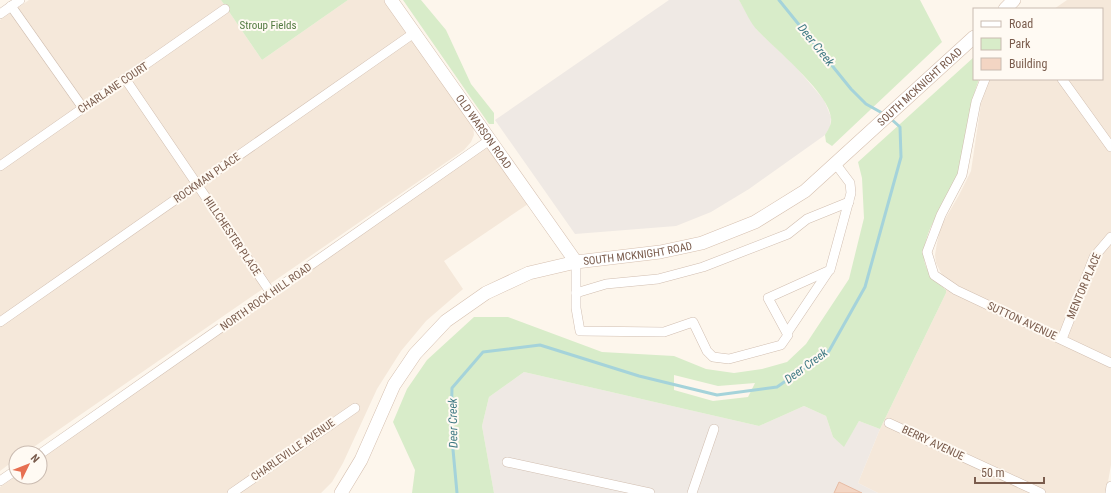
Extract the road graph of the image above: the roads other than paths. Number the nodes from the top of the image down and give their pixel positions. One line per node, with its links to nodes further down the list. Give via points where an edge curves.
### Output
1 (20, 0): 3 (street)
2 (391, 0): 6 (main road, OLD WARSON ROAD)
3 (11, 6): 5 (street); 11 (street)
4 (225, 9): 8 (street, CHARLANE COURT)
5 (0, 14)
6 (414, 33): 12 (main road, OLD WARSON ROAD); 16 (street, ROCKMAN PLACE)
7 (973, 38): 14 (main road, SOUTH MCKNIGHT ROAD)
8 (126, 80): 11 (street, CHARLANE COURT); 16 (street, HILLCHESTER PLACE)
9 (985, 80): 25 (street, SUTTON AVENUE, via 976,102 962,175 940,215 927,252 934,275 956,290)
10 (1063, 80): 13 (street)
11 (83, 108): 15 (street, CHARLANE COURT)
12 (491, 139): 19 (main road, OLD WARSON ROAD); 22 (street, NORTH ROCK HILL ROAD)
13 (1111, 147)
14 (835, 163): 17 (street, via 850,183); 19 (main road, SOUTH MCKNIGHT ROAD, via 805,191 754,222 702,243 660,252)
15 (0, 166)
16 (198, 184): 22 (street, HILLCHESTER PLACE); 23 (street, ROCKMAN PLACE)
17 (849, 202): 20 (street); 21 (street, via 807,220 788,234 703,267 658,280 606,284)
18 (1111, 237): 25 (street, MENTOR PLACE, via 1094,257)
19 (576, 262): 21 (street); 34 (main road, SOUTH MCKNIGHT ROAD, via 530,274 493,290 446,321 415,354 394,385 362,460)
20 (828, 271): 24 (street); 24 (street, via 768,298)
21 (576, 293): 24 (street, via 580,331 664,332 693,322 707,351 713,357 729,360 781,345)
22 (271, 294): 30 (street, NORTH ROCK HILL ROAD)
23 (0, 322)
24 (787, 333)
25 (1062, 339): 26 (street, SUTTON AVENUE)
26 (1111, 364)
27 (355, 408): 33 (street, CHARLEVILLE AVENUE)
28 (890, 423): 37 (street, BERRY AVENUE)
29 (714, 429): 36 (street)
30 (48, 448)
31 (507, 462): 35 (street)
32 (1111, 486): 38 (street)
33 (232, 493)
34 (341, 493)
35 (650, 493)
36 (692, 493)
37 (1041, 493)
38 (1110, 493)

